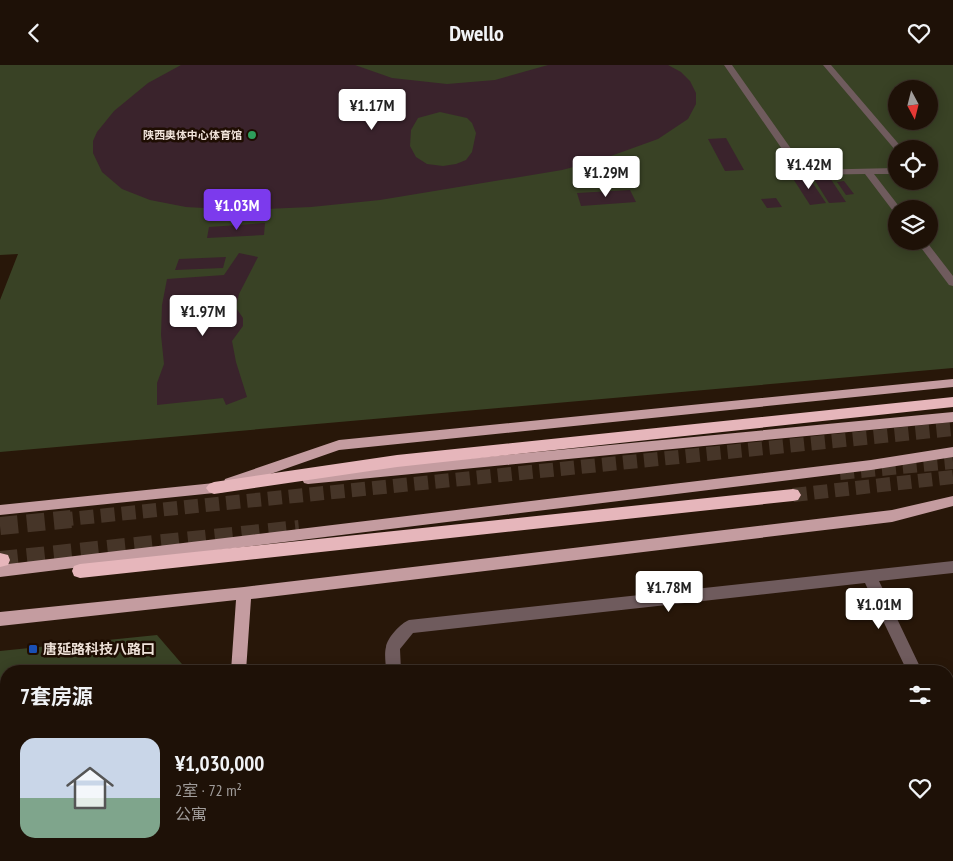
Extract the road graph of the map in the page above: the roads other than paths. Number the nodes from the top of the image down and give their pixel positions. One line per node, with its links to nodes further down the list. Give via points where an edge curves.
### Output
1 (728, 65): 5 (street, via 803,173)
2 (828, 65): 3 (street)
3 (891, 140)
4 (888, 172): 5 (street)
5 (869, 173): 6 (street)
6 (889, 200)
7 (928, 250): 8 (street)
8 (953, 283)
9 (953, 383): 13 (main road, via 339,445)
10 (953, 402): 13 (highway, via 397,461)
11 (953, 417): 13 (main road)
12 (953, 452): 17 (main road, via 861,467)
13 (214, 488): 16 (main road)
14 (793, 495): 19 (highway)
15 (953, 501): 21 (main road, via 892,516)
16 (0, 510)
17 (1, 564)
18 (953, 567): 20 (street)
19 (80, 571)
20 (869, 576): 24 (street, via 409,627 392,647); 25 (street)
21 (244, 593): 22 (main road); 23 (main road)
22 (0, 619)
23 (239, 665)
24 (394, 665)
25 (912, 665)

